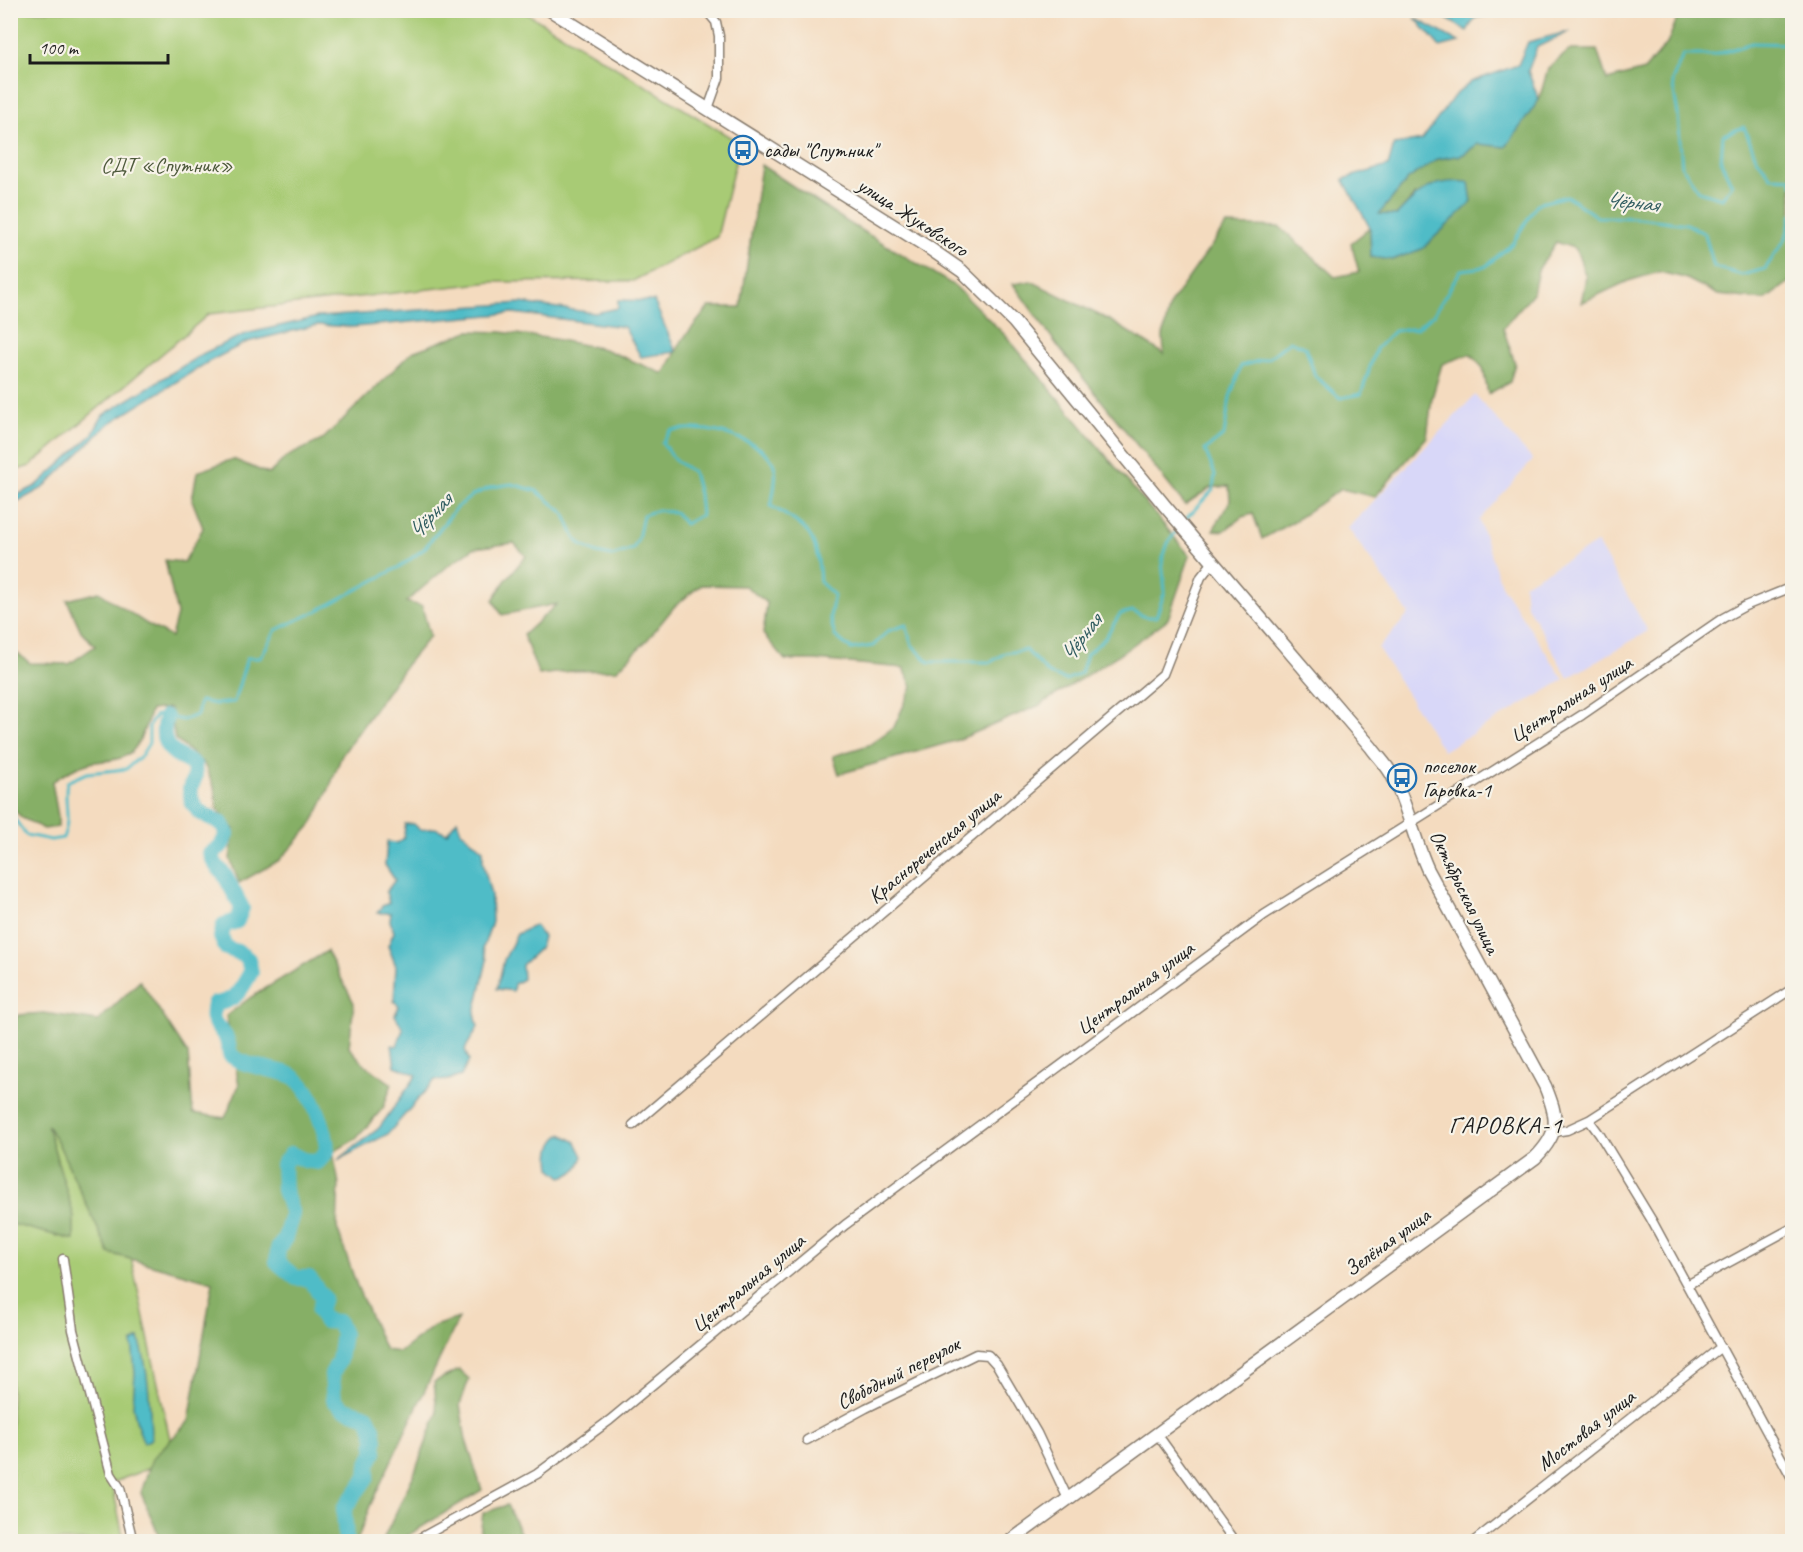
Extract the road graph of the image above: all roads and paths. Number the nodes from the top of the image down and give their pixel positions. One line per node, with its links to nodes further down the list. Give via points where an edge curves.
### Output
1 (550, 10): 3 (main road, улица Жуковского)
2 (706, 10): 3 (street, via 716,22 719,36 719,78)
3 (708, 109): 4 (main road, улица Жуковского, via 962,271 1014,322)
4 (1199, 546): 5 (main road, Октябрьская улица)
5 (1213, 562): 7 (main road, Октябрьская улица, via 1378,756 1392,775); 10 (street, Краснореченская улица, via 1201,577 1163,674)
6 (1792, 586): 7 (street, Центральная улица, via 1723,618 1582,715)
7 (1411, 824): 11 (main road, Октябрьская улица, via 1428,870 1545,1086 1553,1105); 22 (street, Центральная улица, via 1264,915 854,1219 610,1420 537,1474)
8 (1792, 989): 9 (street)
9 (1589, 1120): 11 (street); 14 (street, via 1652,1219)
10 (633, 1125)
11 (1554, 1132): 16 (main road, Зелёная улица, via 1549,1145 1535,1158)
12 (1792, 1228): 14 (street)
13 (63, 1259): 21 (street, via 73,1329)
14 (1687, 1285): 15 (street)
15 (1721, 1347): 18 (street); 24 (street, Мостовая улица)
16 (1157, 1434): 19 (main road, Зелёная улица); 23 (street)
17 (807, 1440): 19 (street, Свободный переулок, via 976,1354 988,1354 1037,1433)
18 (1792, 1478)
19 (1068, 1499): 20 (main road, Зелёная улица)
20 (1010, 1541)
21 (133, 1542)
22 (413, 1542)
23 (1235, 1542)
24 (1473, 1542)

